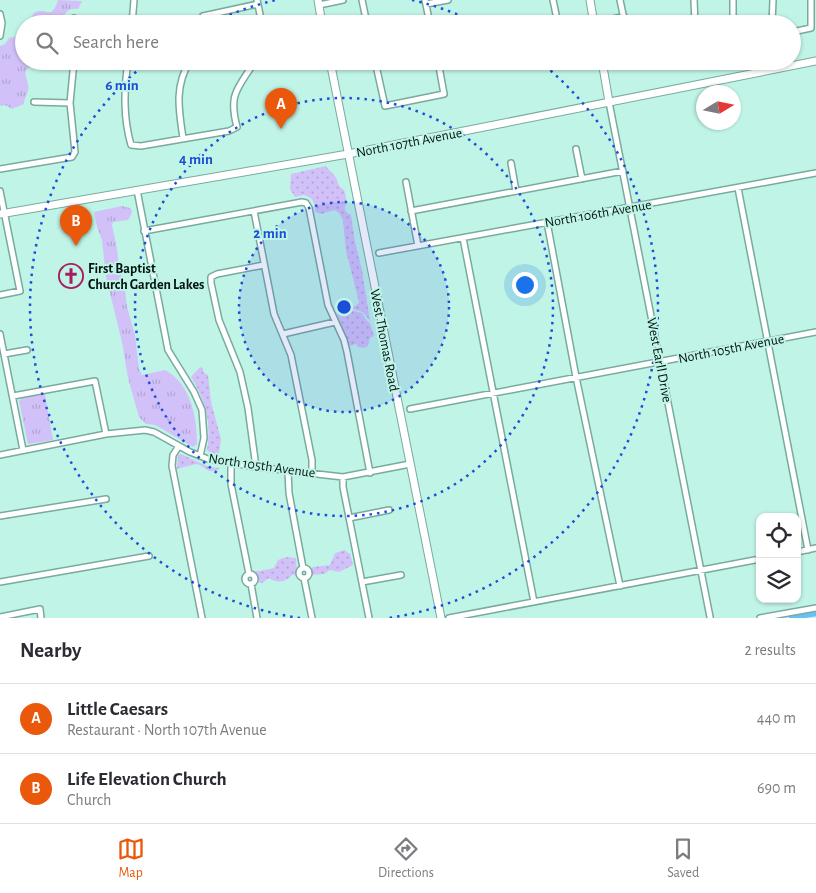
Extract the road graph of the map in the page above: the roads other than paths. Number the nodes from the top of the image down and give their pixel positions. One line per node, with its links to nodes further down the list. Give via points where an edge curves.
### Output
1 (134, 0): 16 (street)
2 (343, 0): 13 (street)
3 (362, 0): 20 (street)
4 (448, 0): 14 (street)
5 (553, 0): 22 (street)
6 (590, 0): 23 (main road)
7 (620, 0): 24 (street)
8 (694, 0): 25 (street)
9 (732, 0): 26 (street)
10 (773, 0): 27 (street)
11 (811, 0): 28 (street, via 811,28)
12 (258, 2): 17 (street); 18 (street)
13 (318, 2): 19 (main road)
14 (426, 2): 21 (street)
15 (0, 14): 29 (street)
16 (133, 15)
17 (207, 15)
18 (260, 15)
19 (320, 15)
20 (365, 15)
21 (428, 15)
22 (556, 15)
23 (592, 15)
24 (624, 15)
25 (695, 15)
26 (733, 15)
27 (772, 15)
28 (801, 30)
29 (0, 36)
30 (816, 61): 31 (main road, North 107th Avenue)
31 (801, 64)
32 (73, 70): 43 (street)
33 (127, 70): 44 (street, via 124,110 131,145)
34 (186, 70): 44 (street, via 178,97)
35 (249, 70): 44 (street, via 233,99 237,127)
36 (332, 70): 46 (main road, West Thomas Road)
37 (377, 70): 38 (street, via 384,106 444,94)
38 (440, 70)
39 (604, 70): 42 (main road)
40 (771, 70): 42 (main road, North 107th Avenue)
41 (34, 102): 43 (street)
42 (609, 102): 46 (main road, North 107th Avenue); 49 (street, West Earll Drive)
43 (70, 103): 48 (street, via 75,152 72,157)
44 (183, 138)
45 (576, 149): 51 (street)
46 (348, 154): 54 (main road, North 107th Avenue); 86 (main road, West Thomas Road)
47 (511, 163): 55 (street)
48 (0, 169)
49 (623, 171): 51 (street); 57 (street, West Earll Drive)
50 (816, 173): 53 (street, North 106th Avenue)
51 (582, 179): 55 (street)
52 (406, 182): 59 (street)
53 (738, 188): 57 (street, North 106th Avenue); 72 (street)
54 (137, 190): 60 (main road, North 107th Avenue); 62 (street)
55 (516, 191): 59 (street)
56 (0, 192): 60 (street)
57 (630, 207): 61 (street, North 106th Avenue); 75 (street, West Earll Drive)
58 (254, 211): 62 (street); 66 (street); 68 (street, via 306,203 328,305)
59 (411, 211): 64 (street)
60 (2, 214): 67 (street, via 20,291)
61 (547, 222): 63 (street, North 106th Avenue); 76 (street)
62 (144, 230): 84 (street, via 168,350 202,410 204,438)
63 (463, 238): 64 (street, North 106th Avenue); 77 (street)
64 (418, 246): 65 (street, North 106th Avenue)
65 (379, 253)
66 (264, 265): 71 (street, via 274,314); 87 (street, via 211,277 219,320 240,372)
67 (0, 295)
68 (335, 322): 71 (street); 90 (street, via 347,352)
69 (816, 332): 72 (street, North 105th Avenue)
70 (0, 334): 74 (street)
71 (283, 334): 89 (street, via 292,354)
72 (767, 341): 75 (street, North 105th Avenue); 97 (street)
73 (27, 350): 74 (street)
74 (4, 354): 78 (street)
75 (660, 362): 76 (street, North 105th Avenue); 101 (street, West Earll Drive)
76 (576, 376): 77 (street, North 105th Avenue); 105 (street)
77 (494, 393): 79 (street, North 105th Avenue); 106 (street)
78 (13, 396): 80 (street, via 95,381); 82 (street)
79 (410, 409)
80 (106, 434): 81 (street, North 105th Avenue, via 145,430); 82 (street, North 105th Avenue)
81 (179, 446): 84 (street, North 105th Avenue); 111 (street, via 173,455 172,466)
82 (23, 450): 83 (street, North 105th Avenue)
83 (0, 455)
84 (200, 456): 85 (street, North 105th Avenue)
85 (231, 464): 87 (street, North 105th Avenue); 112 (street, via 231,484 249,574 245,581 251,584)
86 (410, 464): 90 (street, North 105th Avenue); 115 (main road, West Thomas Road)
87 (256, 467): 88 (street, North 105th Avenue)
88 (288, 471): 89 (street, North 105th Avenue); 113 (street, via 302,568 298,574 304,578)
89 (312, 473): 91 (street, North 105th Avenue)
90 (370, 473): 91 (street, North 105th Avenue)
91 (343, 477): 95 (street)
92 (106, 499): 94 (street)
93 (389, 510): 95 (street)
94 (0, 516)
95 (349, 518): 104 (street)
96 (816, 548): 97 (street)
97 (808, 550): 98 (street)
98 (801, 551)
99 (149, 556): 103 (street)
100 (756, 560): 101 (street)
101 (701, 570): 105 (street); 109 (street, West Earll Drive)
102 (401, 575): 104 (street)
103 (0, 582)
104 (362, 582): 114 (street)
105 (620, 586): 106 (street)
106 (534, 602): 116 (street)
107 (816, 608): 117 (street)
108 (0, 616): 110 (street, via 40,609)
109 (710, 617)
110 (42, 618)
111 (202, 618)
112 (257, 618)
113 (312, 618)
114 (369, 618)
115 (441, 618)
116 (449, 618)
117 (760, 618)

